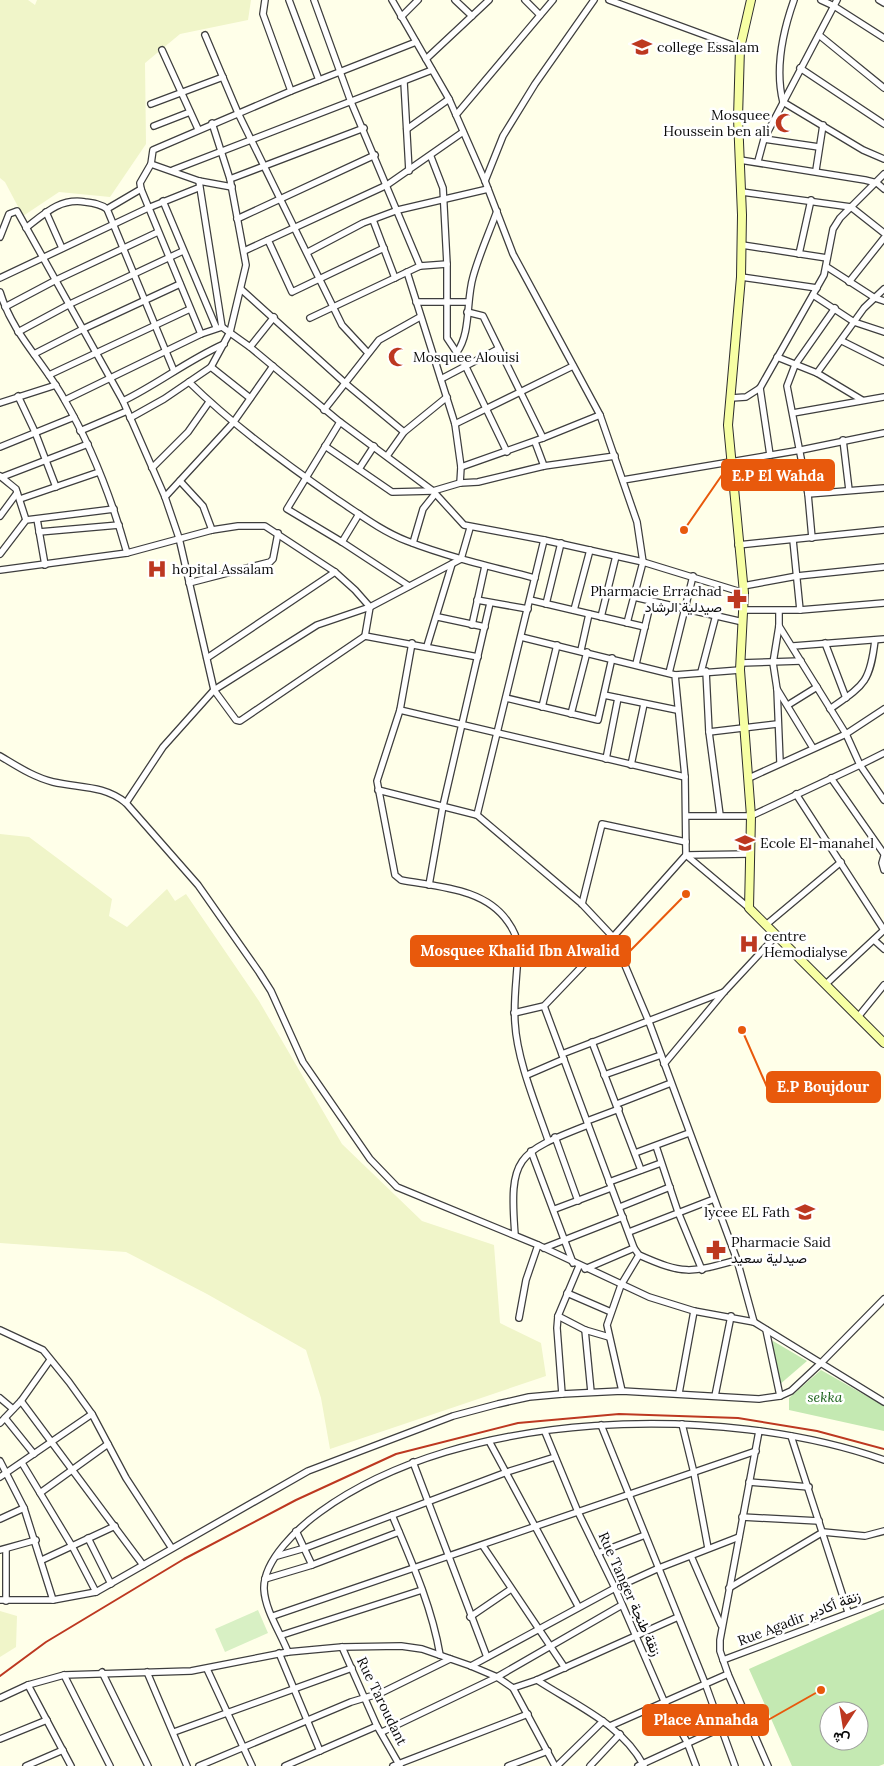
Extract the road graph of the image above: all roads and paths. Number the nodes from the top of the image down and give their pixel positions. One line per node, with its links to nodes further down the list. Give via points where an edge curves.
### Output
1 (265, 0): 35 (street, via 263,14)
2 (288, 0): 32 (street)
3 (314, 0): 30 (street)
4 (392, 0): 20 (street)
5 (418, 0): 20 (street)
6 (455, 0): 19 (street)
7 (488, 0): 19 (street)
8 (525, 0): 18 (street)
9 (553, 0): 18 (street)
10 (594, 0): 68 (street, via 503,136)
11 (609, 0): 25 (street)
12 (751, 0): 25 (main road)
13 (794, 0): 39 (street, via 779,71)
14 (821, 0): 16 (street)
15 (879, 0): 17 (street)
16 (836, 3): 22 (street); 23 (street)
17 (884, 3)
18 (540, 15): 43 (street)
19 (472, 16): 27 (street)
20 (401, 17): 24 (street)
21 (206, 35): 31 (street)
22 (819, 35): 28 (street); 34 (street)
23 (884, 38)
24 (416, 42): 27 (street); 30 (street)
25 (740, 48): 59 (main road)
26 (162, 50): 36 (street)
27 (426, 60): 29 (street)
28 (800, 68): 39 (street); 45 (street)
29 (432, 70): 33 (street); 37 (street)
30 (340, 73): 32 (street); 38 (street)
31 (223, 77): 36 (street); 42 (street)
32 (319, 80): 35 (street)
33 (404, 82): 38 (street); 50 (street)
34 (884, 88)
35 (291, 91): 42 (street)
36 (181, 92): 40 (street); 41 (street)
37 (448, 100): 43 (street); 50 (street)
38 (351, 102): 48 (street); 53 (street)
39 (783, 102): 46 (street); 52 (street)
40 (151, 104)
41 (190, 112): 47 (street); 49 (street)
42 (238, 113): 44 (street); 53 (street)
43 (456, 115): 51 (street)
44 (212, 123): 49 (street); 55 (street)
45 (884, 124)
46 (823, 125): 54 (street); 58 (street)
47 (154, 126)
48 (364, 128): 56 (street); 62 (street)
49 (198, 129): 61 (street, via 156,147)
50 (407, 129): 65 (street)
51 (463, 132): 57 (street); 68 (street)
52 (764, 139): 54 (street); 60 (street)
53 (252, 140): 55 (street); 62 (street)
54 (820, 147): 64 (street)
55 (223, 152): 63 (street); 67 (street)
56 (375, 155): 71 (street); 78 (street)
57 (431, 157): 65 (street); 81 (street, via 442,184)
58 (884, 159)
59 (740, 160): 60 (street); 77 (main road)
60 (758, 162): 64 (street)
61 (151, 164): 63 (street); 74 (street, via 141,181)
62 (266, 166): 67 (street); 78 (street)
63 (173, 170): 69 (street)
64 (816, 170): 70 (street)
65 (409, 171): 71 (street)
66 (884, 174): 70 (street)
67 (230, 179): 72 (street)
68 (485, 180): 75 (street)
69 (199, 181): 72 (street); 73 (street)
70 (877, 183): 76 (street); 82 (street)
71 (388, 185): 85 (street); 91 (street)
72 (232, 187): 88 (street)
73 (198, 188): 80 (street); 143 (street, via 208,231)
74 (141, 189): 83 (street); 84 (street)
75 (488, 189): 81 (street); 86 (street)
76 (884, 189)
77 (742, 192): 79 (street); 98 (main road)
78 (282, 199): 88 (street); 91 (street)
79 (811, 200): 82 (street); 105 (street)
80 (163, 201): 83 (street); 102 (street)
81 (443, 201): 85 (street); 109 (street)
82 (851, 207): 94 (street); 108 (street, via 833,229)
83 (148, 208): 90 (street); 93 (street)
84 (107, 209): 87 (street, via 74,200 60,203); 90 (street)
85 (398, 210): 89 (street); 110 (street)
86 (497, 211): 131 (street); 163 (street, via 513,254)
87 (46, 212): 92 (street); 99 (street)
88 (238, 219): 103 (street)
89 (373, 220): 101 (street); 104 (street)
90 (112, 224): 99 (street); 100 (street)
91 (294, 226): 97 (street); 104 (street)
92 (26, 228): 95 (street, via 17,211 13,211); 106 (street)
93 (158, 232): 100 (street); 107 (street)
94 (884, 233)
95 (0, 237)
96 (884, 238): 119 (street)
97 (268, 240): 103 (street); 118 (street, via 292,291)
98 (742, 245): 105 (street); 114 (main road)
99 (62, 248): 106 (street)
100 (123, 248): 113 (street); 117 (street)
101 (384, 248): 116 (street); 118 (street)
102 (183, 251): 107 (street); 143 (street)
103 (244, 251): 123 (street, via 246,265)
104 (308, 252): 118 (street)
105 (799, 254): 108 (street)
106 (41, 257): 115 (street); 117 (street)
107 (168, 257): 113 (street); 120 (street)
108 (827, 258): 111 (street)
109 (447, 264): 110 (street); 128 (street)
110 (420, 266): 112 (street)
111 (827, 267): 119 (street); 121 (street)
112 (407, 272): 116 (street); 130 (street)
113 (134, 275): 127 (street); 132 (street)
114 (741, 277): 121 (street); 179 (main road)
115 (0, 278)
116 (395, 278): 134 (street)
117 (56, 280): 132 (street); 133 (street)
118 (320, 280): 134 (street)
119 (849, 282): 126 (street)
120 (180, 284): 127 (street); 136 (street)
121 (818, 288): 125 (street)
122 (884, 289): 126 (street)
123 (242, 290): 138 (street); 146 (street)
124 (0, 292): 133 (street)
125 (813, 295): 135 (street); 158 (street)
126 (874, 298): 129 (street); 141 (street)
127 (144, 300): 142 (street); 144 (street)
128 (447, 300): 130 (street); 131 (street); 154 (street, via 448,338)
129 (884, 301)
130 (416, 302): 139 (street)
131 (467, 302): 137 (street)
132 (70, 304): 144 (street); 145 (street)
133 (4, 307): 145 (street)
134 (333, 307): 140 (street); 155 (street, via 345,329)
135 (835, 308): 141 (street); 160 (street)
136 (190, 309): 142 (street); 148 (street)
137 (467, 312): 152 (street, via 483,316); 154 (street, via 465,340)
138 (274, 317): 151 (street); 171 (street)
139 (420, 317): 155 (street, via 384,335); 169 (street)
140 (310, 318)
141 (854, 322): 147 (street); 149 (street)
142 (154, 326): 153 (street); 157 (street)
143 (219, 327): 146 (street); 148 (street)
144 (82, 329): 156 (street); 157 (street)
145 (18, 332): 156 (street)
146 (230, 332): 150 (street); 151 (street)
147 (884, 332)
148 (201, 334): 153 (street)
149 (842, 341): 159 (street); 166 (street)
150 (224, 344): 164 (street); 165 (street)
151 (250, 347): 161 (street)
152 (498, 349): 162 (street); 174 (street)
153 (165, 352): 165 (street); 168 (street)
154 (457, 352): 162 (street)
155 (368, 353): 171 (street)
156 (34, 354): 167 (street)
157 (96, 355): 167 (street); 168 (street)
158 (777, 357): 160 (street); 173 (street)
159 (884, 362)
160 (794, 365): 166 (street); 188 (street, via 787,386)
161 (273, 366): 178 (street); 186 (street)
162 (465, 366): 169 (street); 185 (street)
163 (573, 366): 174 (street); 189 (street)
164 (211, 367): 170 (street); 178 (street)
165 (174, 371): 182 (street)
166 (817, 373): 181 (street)
167 (49, 375): 172 (street)
168 (110, 378): 180 (street); 182 (street)
169 (441, 379): 176 (street)
170 (189, 382): 183 (street); 191 (street)
171 (345, 383): 186 (street); 197 (street)
172 (56, 384): 175 (street); 180 (street)
173 (760, 388): 179 (street, via 746,397); 208 (street)
174 (521, 393): 185 (street); 199 (street)
175 (18, 396): 184 (street); 196 (street)
176 (447, 397): 194 (street); 197 (street)
177 (884, 397): 181 (street)
178 (250, 398): 193 (street)
179 (731, 398): 212 (main road, via 728,425)
180 (65, 400): 190 (street)
181 (862, 400): 188 (street)
182 (123, 401): 187 (street)
183 (209, 402): 193 (street); 215 (street, via 188,432)
184 (0, 403)
185 (487, 409): 194 (street); 207 (street)
186 (324, 410): 192 (street)
187 (127, 411): 191 (street); 195 (street)
188 (794, 414): 206 (street)
189 (600, 415): 199 (street); 210 (street)
190 (74, 418): 195 (street); 196 (street)
191 (130, 418): 215 (street)
192 (340, 422): 203 (street); 204 (street)
193 (233, 423): 219 (street); 221 (street)
194 (455, 424): 214 (street)
195 (80, 431): 202 (street)
196 (36, 432): 205 (street); 211 (street)
197 (404, 432): 209 (street)
198 (884, 433): 200 (street)
199 (543, 438): 201 (street)
200 (843, 440): 206 (street); 225 (street)
201 (535, 442): 207 (street); 213 (street)
202 (88, 444): 211 (street); 217 (street)
203 (325, 446): 216 (street); 219 (street)
204 (374, 446): 209 (street); 216 (street)
205 (0, 447)
206 (800, 450): 208 (street); 228 (street)
207 (507, 452): 214 (street)
208 (770, 455): 212 (street)
209 (387, 456): 226 (street)
210 (615, 456): 213 (street); 220 (street)
211 (46, 459): 218 (street); 223 (street)
212 (730, 460): 220 (street); 249 (main road)
213 (544, 466): 222 (street, via 478,482)
214 (461, 467): 222 (street)
215 (152, 468): 229 (street)
216 (359, 469): 226 (street, via 390,491)
217 (99, 472): 223 (street); 231 (street)
218 (1, 476): 227 (street)
219 (305, 477): 232 (street); 246 (street, via 288,510)
220 (623, 480): 255 (street, via 637,522)
221 (180, 481): 229 (street); 238 (street, via 203,506)
222 (460, 482): 226 (street)
223 (56, 487): 230 (street)
224 (884, 488): 225 (street)
225 (849, 490): 228 (street)
226 (434, 492): 237 (street); 247 (street, via 423,509)
227 (17, 493): 230 (street); 233 (street)
228 (808, 494): 243 (street)
229 (165, 497): 242 (street)
230 (20, 499): 235 (street)
231 (114, 509): 234 (street); 236 (street)
232 (359, 514): 246 (street); 247 (street)
233 (0, 516)
234 (36, 519): 235 (street); 240 (street)
235 (26, 520): 252 (street)
236 (119, 526): 240 (street); 251 (street)
237 (470, 528): 244 (street); 254 (street)
238 (212, 530): 241 (street, via 259,526); 242 (street)
239 (884, 530): 243 (street)
240 (39, 532): 257 (street)
241 (278, 533): 261 (street); 265 (street, via 270,562)
242 (179, 538): 251 (street); 265 (street)
243 (812, 538): 245 (street)
244 (544, 540): 248 (street); 264 (street)
245 (793, 540): 249 (street); 263 (street)
246 (342, 542): 266 (street)
247 (413, 543): 254 (street)
248 (560, 543): 250 (street); 274 (street)
249 (738, 545): 267 (main road)
250 (590, 550): 253 (street); 278 (street)
251 (127, 553): 257 (street)
252 (0, 554)
253 (616, 556): 255 (street); 285 (street)
254 (462, 559): 256 (street); 258 (street)
255 (643, 562): 262 (street); 268 (street)
256 (452, 564): 266 (street); 284 (street)
257 (45, 565): 260 (street)
258 (485, 566): 264 (street); 269 (street)
259 (884, 566): 263 (street)
260 (0, 570)
261 (335, 572): 275 (street); 302 (street)
262 (693, 576): 267 (street); 276 (street)
263 (797, 576): 267 (street); 280 (street)
264 (535, 578): 270 (street)
265 (189, 583): 302 (street)
266 (408, 586): 275 (street)
267 (744, 589): 279 (main road)
268 (634, 598): 271 (street); 287 (street)
269 (477, 600): 272 (street); 288 (street)
270 (530, 600): 274 (street); 277 (street)
271 (651, 601): 276 (street); 290 (street)
272 (490, 603): 277 (street); 291 (street)
273 (884, 603): 280 (street)
274 (546, 604): 278 (street)
275 (370, 607): 292 (street); 313 (street, via 301,633)
276 (684, 609): 283 (street); 310 (street)
277 (528, 610): 293 (street)
278 (574, 610): 282 (street)
279 (744, 610): 281 (street); 286 (main road)
280 (800, 610): 281 (street)
281 (779, 611): 289 (street)
282 (589, 614): 285 (street); 301 (street)
283 (716, 615): 286 (street); 309 (street)
284 (438, 617): 288 (street); 299 (street)
285 (601, 617): 287 (street)
286 (743, 622): 308 (main road)
287 (627, 623): 290 (street)
288 (472, 625): 291 (street)
289 (779, 626): 300 (street); 307 (street)
290 (645, 627): 306 (street)
291 (485, 628): 303 (street)
292 (366, 636): 296 (street); 313 (street, via 240,721)
293 (521, 637): 298 (street); 315 (street)
294 (884, 639): 295 (street)
295 (875, 640): 297 (street); 317 (street, via 865,681)
296 (412, 643): 299 (street); 323 (street)
297 (826, 643): 300 (street); 317 (street)
298 (557, 645): 301 (street); 320 (street)
299 (427, 646): 303 (street)
300 (793, 646): 305 (street)
301 (584, 651): 304 (street); 325 (street)
302 (207, 658): 313 (street)
303 (478, 658): 327 (street)
304 (612, 658): 306 (street); 314 (street)
305 (801, 661): 307 (street); 311 (street)
306 (636, 664): 310 (street)
307 (773, 664): 308 (street); 312 (street)
308 (740, 666): 309 (street); 328 (main road)
309 (704, 672): 310 (street); 329 (street)
310 (672, 674): 324 (street)
311 (817, 686): 319 (street); 321 (street)
312 (778, 689): 319 (street); 326 (street)
313 (214, 690): 345 (street, via 163,747)
314 (604, 695): 316 (street); 325 (street, via 598,720)
315 (506, 698): 320 (street); 330 (street)
316 (618, 698): 318 (street); 335 (street)
317 (846, 698): 321 (street)
318 (644, 704): 324 (street); 337 (street)
319 (788, 705): 332 (street)
320 (542, 707): 325 (street)
321 (830, 709): 331 (street)
322 (884, 709): 331 (street)
323 (400, 710): 327 (street); 342 (street, via 379,773)
324 (677, 710): 339 (street)
325 (571, 714)
326 (777, 724): 328 (street); 336 (street)
327 (463, 725): 330 (street); 346 (street)
328 (745, 728): 329 (street); 340 (main road)
329 (710, 732): 347 (street)
330 (498, 734): 335 (street); 348 (street)
331 (846, 734): 332 (street); 338 (street)
332 (813, 748): 336 (street)
333 (884, 753): 338 (street)
334 (0, 756): 345 (street, via 37,777 101,789 117,795)
335 (606, 759): 337 (street)
336 (780, 762): 340 (street)
337 (631, 765): 339 (street)
338 (860, 765): 341 (street); 344 (street)
339 (685, 777): 349 (street)
340 (749, 778): 350 (main road)
341 (831, 778): 343 (street); 354 (street)
342 (378, 790): 346 (street); 357 (street, via 397,878)
343 (796, 794): 350 (street); 355 (street)
344 (884, 800)
345 (126, 803): 400 (street, via 198,885 259,972 303,1062 388,1180 408,1194)
346 (444, 806): 348 (street); 357 (street)
347 (720, 814): 349 (street); 350 (street)
348 (477, 815): 358 (street)
349 (686, 816): 351 (street)
350 (751, 816): 352 (main road)
351 (686, 842): 353 (street); 358 (street, via 602,824)
352 (749, 854): 353 (street); 359 (main road)
353 (686, 855): 359 (street); 363 (street)
354 (884, 855): 356 (street)
355 (841, 862): 360 (street); 361 (street)
356 (884, 870)
357 (429, 885): 370 (street, via 482,898 503,914 514,930 518,945)
358 (582, 904): 363 (street)
359 (749, 908): 360 (main road)
360 (766, 924): 362 (main road)
361 (884, 930): 364 (street)
362 (777, 935): 366 (main road); 368 (street)
363 (613, 937): 369 (street); 372 (street)
364 (874, 940): 365 (street); 366 (street)
365 (884, 948)
366 (826, 984): 371 (main road)
367 (884, 985): 371 (street)
368 (724, 992): 372 (street); 377 (street)
369 (544, 1006): 370 (street); 376 (street)
370 (514, 1013): 379 (street)
371 (858, 1017): 374 (main road)
372 (649, 1022): 373 (street); 375 (street)
373 (592, 1042): 376 (street); 378 (street)
374 (884, 1043)
375 (661, 1055): 377 (street); 378 (street)
376 (563, 1057): 379 (street); 382 (street)
377 (664, 1064): 380 (street)
378 (604, 1074): 381 (street)
379 (527, 1075): 385 (street)
380 (671, 1083): 381 (street); 383 (street)
381 (618, 1106): 382 (street); 388 (street)
382 (587, 1123): 384 (street); 391 (street)
383 (689, 1133): 386 (street); 393 (street)
384 (556, 1138): 385 (street); 394 (street)
385 (548, 1140): 387 (street)
386 (656, 1146): 388 (street); 389 (street)
387 (531, 1151): 396 (street); 400 (street, via 513,1178)
388 (635, 1154): 390 (street)
389 (662, 1163): 390 (street); 392 (street)
390 (641, 1170): 391 (street)
391 (610, 1185): 394 (street); 395 (street)
392 (670, 1187): 395 (street); 397 (street)
393 (714, 1199): 397 (street); 405 (street)
394 (578, 1201): 396 (street)
395 (620, 1207): 398 (street)
396 (555, 1209): 401 (street)
397 (678, 1212): 399 (street); 407 (street)
398 (623, 1217): 399 (street); 401 (street)
399 (628, 1232): 403 (street)
400 (515, 1235): 402 (street)
401 (565, 1238): 402 (street); 406 (street)
402 (541, 1247): 406 (street); 415 (street, via 526,1280)
403 (634, 1248): 404 (street); 406 (street)
404 (639, 1255): 407 (street, via 686,1272); 408 (street)
405 (737, 1260): 407 (street); 416 (street)
406 (579, 1266): 408 (street); 409 (street)
407 (702, 1270)
408 (621, 1285): 411 (street); 412 (street)
409 (567, 1293): 412 (street); 413 (street)
410 (884, 1299): 422 (street)
411 (694, 1311): 414 (street); 425 (street)
412 (611, 1312): 420 (street, via 607,1325)
413 (558, 1316): 417 (street); 426 (street)
414 (731, 1316): 416 (street); 427 (street)
415 (519, 1318)
416 (754, 1322): 418 (street)
417 (585, 1330): 420 (street); 424 (street)
418 (766, 1330): 422 (street); 428 (street)
419 (1, 1332): 421 (street, via 36,1346)
420 (609, 1337): 423 (street)
421 (50, 1360): 430 (street); 433 (street)
422 (822, 1363): 428 (street, via 791,1391); 431 (street)
423 (622, 1391): 424 (street); 425 (street)
424 (592, 1392): 426 (street)
425 (679, 1393): 427 (street)
426 (562, 1394): 479 (street, via 529,1397 453,1416 308,1471)
427 (715, 1396): 428 (street, via 759,1399)
428 (780, 1396)
429 (0, 1398): 432 (street)
430 (21, 1401): 432 (street); 441 (street)
431 (884, 1402)
432 (13, 1410): 434 (street)
433 (92, 1414): 441 (street); 443 (street)
434 (5, 1418): 435 (street); 445 (street)
435 (0, 1423)
436 (682, 1424): 437 (street); 438 (street); 454 (street)
437 (601, 1425): 439 (street); 459 (street)
438 (759, 1431): 440 (street); 444 (street)
439 (545, 1432): 442 (street); 446 (street, Rue Tanger زنقة طنجة)
440 (792, 1436): 447 (street); 457 (street)
441 (52, 1441): 445 (street); 451 (street)
442 (489, 1441): 449 (street); 453 (street)
443 (108, 1444): 451 (street); 479 (street)
444 (756, 1451): 454 (street); 456 (street)
445 (34, 1454): 450 (street)
446 (555, 1457): 453 (street); 462 (street, Rue Tanger زنقة طنجة)
447 (884, 1460)
448 (0, 1461): 452 (street)
449 (413, 1462): 460 (street); 469 (street, via 368,1481)
450 (22, 1463): 452 (street); 458 (street)
451 (72, 1469): 458 (street); 467 (street)
452 (6, 1472): 455 (street); 461 (street)
453 (507, 1472): 460 (street); 468 (street)
454 (694, 1473): 459 (street); 481 (street)
455 (0, 1477)
456 (749, 1482): 457 (street); 464 (street)
457 (809, 1487): 466 (street)
458 (40, 1493): 477 (street)
459 (630, 1495): 462 (street); 473 (street)
460 (427, 1502): 463 (street); 486 (street)
461 (24, 1508): 465 (street); 476 (street)
462 (578, 1512): 468 (street); 483 (street, Rue Tanger زنقة طنجة)
463 (392, 1515): 470 (street); 480 (street)
464 (742, 1517): 466 (street); 474 (street)
465 (0, 1519)
466 (820, 1521): 471 (street)
467 (115, 1526): 475 (street); 488 (street)
468 (536, 1527): 478 (street); 503 (street)
469 (296, 1531): 480 (street); 484 (street)
470 (399, 1532): 489 (street); 491 (street)
471 (823, 1532): 472 (street, via 865,1536); 495 (street); 504 (street)
472 (884, 1532)
473 (645, 1535): 483 (street); 490 (street)
474 (739, 1537): 481 (street); 495 (street)
475 (88, 1538): 477 (street); 493 (street)
476 (36, 1540): 482 (street); 487 (street)
477 (72, 1546): 487 (street); 498 (street)
478 (483, 1546): 486 (street); 496 (street)
479 (171, 1547): 488 (street)
480 (305, 1548): 484 (street); 489 (street)
481 (708, 1548): 485 (street)
482 (3, 1550): 499 (street)
483 (598, 1553): 494 (street, Rue Tanger زنقة طنجة)
484 (277, 1556): 492 (street)
485 (691, 1556): 490 (street); 508 (street)
486 (450, 1557): 491 (street); 506 (street)
487 (42, 1560): 500 (street)
488 (143, 1565): 493 (street)
489 (312, 1565): 492 (street)
490 (659, 1568): 494 (street); 507 (street)
491 (414, 1569): 497 (street); 505 (street)
492 (266, 1578): 505 (street, via 266,1600)
493 (111, 1584): 498 (street)
494 (615, 1588): 502 (street, Rue Tanger زنقة طنجة); 503 (street)
495 (730, 1588): 508 (street)
496 (511, 1589): 506 (street); 509 (street)
497 (422, 1590): 510 (street); 516 (street)
498 (96, 1592): 500 (street)
499 (3, 1600): 500 (street)
500 (53, 1600)
501 (884, 1600): 504 (street, Rue Agadir زنقة أكادير)
502 (622, 1605): 511 (street, Rue Tanger زنقة طنجة); 513 (street)
503 (578, 1606): 509 (street)
504 (848, 1612): 519 (street, Rue Agadir زنقة أكادير)
505 (273, 1616): 510 (street)
506 (470, 1617): 517 (street)
507 (678, 1617): 511 (street); 530 (street)
508 (721, 1626): 519 (street)
509 (538, 1629): 513 (street); 517 (street)
510 (282, 1635): 514 (street)
511 (636, 1636): 523 (street); 536 (street, Rue Tanger زنقة طنجة)
512 (342, 1647): 514 (street); 516 (street, via 401,1646); 522 (street, Rue Taroudant)
513 (551, 1648): 523 (street); 528 (street)
514 (288, 1652): 515 (street)
515 (279, 1653): 521 (street); 533 (street)
516 (440, 1655): 518 (street)
517 (487, 1657): 520 (street)
518 (450, 1659): 520 (street); 535 (street)
519 (723, 1660): 526 (street)
520 (471, 1666): 528 (street)
521 (207, 1668): 525 (street); 537 (street)
522 (352, 1668): 533 (street); 535 (street, Rue Taroudant)
523 (565, 1668): 529 (street)
524 (102, 1672): 525 (street); 527 (street); 560 (street)
525 (147, 1672): 546 (street)
526 (728, 1674): 530 (street); 539 (street)
527 (64, 1675): 531 (street); 559 (street)
528 (498, 1677): 532 (street); 547 (street)
529 (537, 1680): 532 (street); 542 (street)
530 (705, 1683): 536 (street); 545 (street)
531 (28, 1685): 534 (street); 540 (street)
532 (513, 1688): 538 (street)
533 (294, 1690): 537 (street); 541 (street)
534 (0, 1698)
535 (365, 1698): 541 (street); 543 (street, Rue Taroudant)
536 (664, 1701): 544 (street); 550 (street, Rue Tanger زنقة طنجة)
537 (226, 1714): 546 (street); 551 (street)
538 (528, 1714): 554 (street); 556 (street)
539 (747, 1716): 545 (street); 570 (street)
540 (47, 1720): 549 (street); 552 (street)
541 (308, 1720): 551 (street); 553 (street)
542 (603, 1722): 544 (street); 566 (street)
543 (377, 1726): 547 (street, Rue Taroudant); 553 (street)
544 (610, 1726): 548 (street)
545 (720, 1728): 550 (street); 569 (street)
546 (174, 1732): 561 (street)
547 (382, 1732): 556 (street, Rue Taroudant)
548 (620, 1734): 557 (street); 567 (street)
549 (0, 1739)
550 (687, 1742): 557 (street); 568 (street, Rue Tanger زنقة طنجة)
551 (244, 1747): 562 (street); 563 (street)
552 (63, 1750): 555 (street); 558 (street)
553 (320, 1751): 564 (street)
554 (548, 1751): 565 (street); 566 (street)
555 (30, 1765)
556 (397, 1765)
557 (641, 1765)
558 (71, 1766)
559 (110, 1766)
560 (148, 1766)
561 (187, 1766)
562 (200, 1766)
563 (252, 1766)
564 (285, 1766)
565 (508, 1766)
566 (556, 1766)
567 (590, 1766)
568 (696, 1766)
569 (735, 1766)
570 (768, 1766)

